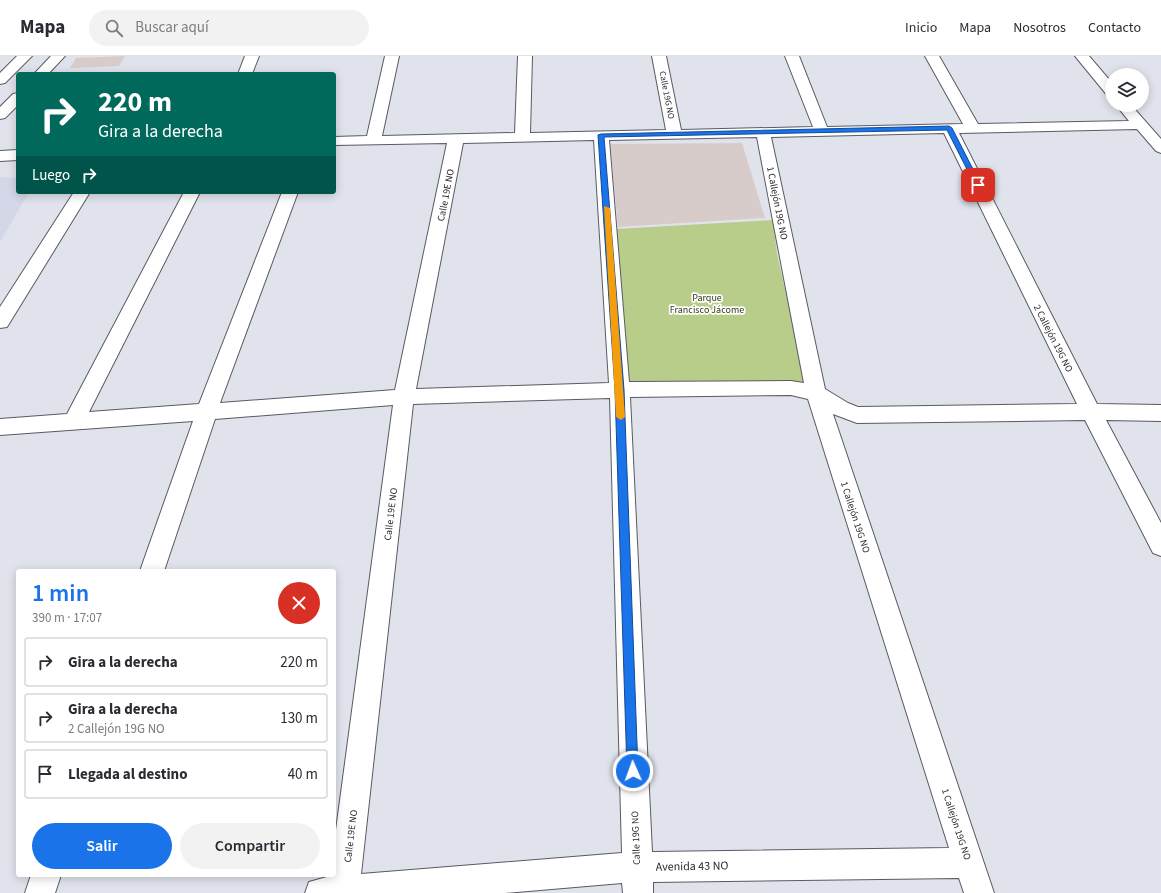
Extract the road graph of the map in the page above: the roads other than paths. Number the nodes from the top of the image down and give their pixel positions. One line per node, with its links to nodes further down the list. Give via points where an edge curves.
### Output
1 (25, 56): 12 (street)
2 (58, 56): 10 (street)
3 (252, 56): 11 (street)
4 (392, 56): 26 (street)
5 (525, 56): 24 (street)
6 (659, 56): 22 (street, Calle 19G NO)
7 (792, 56): 20 (street)
8 (932, 56): 19 (street)
9 (1082, 56): 13 (street)
10 (43, 72)
11 (246, 72)
12 (0, 80)
13 (1105, 84)
14 (16, 99): 16 (street)
15 (1129, 112): 17 (street)
16 (0, 115)
17 (1139, 125): 19 (street); 28 (street)
18 (949, 128): 19 (street); 20 (street); 39 (street, 2 Callejón 19G NO)
19 (974, 128)
20 (821, 130): 21 (street)
21 (764, 132): 22 (street); 36 (street, 1 Callejón 19G NO)
22 (674, 134): 23 (street)
23 (601, 135): 24 (street); 35 (street, Calle 19G NO)
24 (522, 137): 25 (street)
25 (456, 138): 26 (street); 37 (street, Calle 19E NO)
26 (374, 140): 27 (street)
27 (336, 141)
28 (1161, 148)
29 (16, 155): 30 (street)
30 (0, 156)
31 (81, 194): 34 (street)
32 (191, 194): 41 (street)
33 (289, 194): 38 (street)
34 (0, 322)
35 (620, 390): 36 (street, via 791,388); 37 (street); 47 (street, Calle 19G NO)
36 (816, 393): 39 (street, via 841,409 857,415); 45 (street, 1 Callejón 19G NO)
37 (404, 397): 38 (street); 48 (street, Calle 19E NO)
38 (207, 411): 41 (street); 44 (street)
39 (1091, 412): 40 (street); 43 (street, 2 Callejón 19G NO)
40 (1161, 413)
41 (74, 421): 42 (street)
42 (0, 426)
43 (1161, 546)
44 (153, 569)
45 (970, 863): 47 (street, Avenida 43 NO); 50 (street, 1 Callejón 19G NO)
46 (45, 877): 49 (street)
47 (637, 880): 48 (street, Avenida 43 NO)
48 (335, 892)
49 (40, 893)
50 (979, 893)

